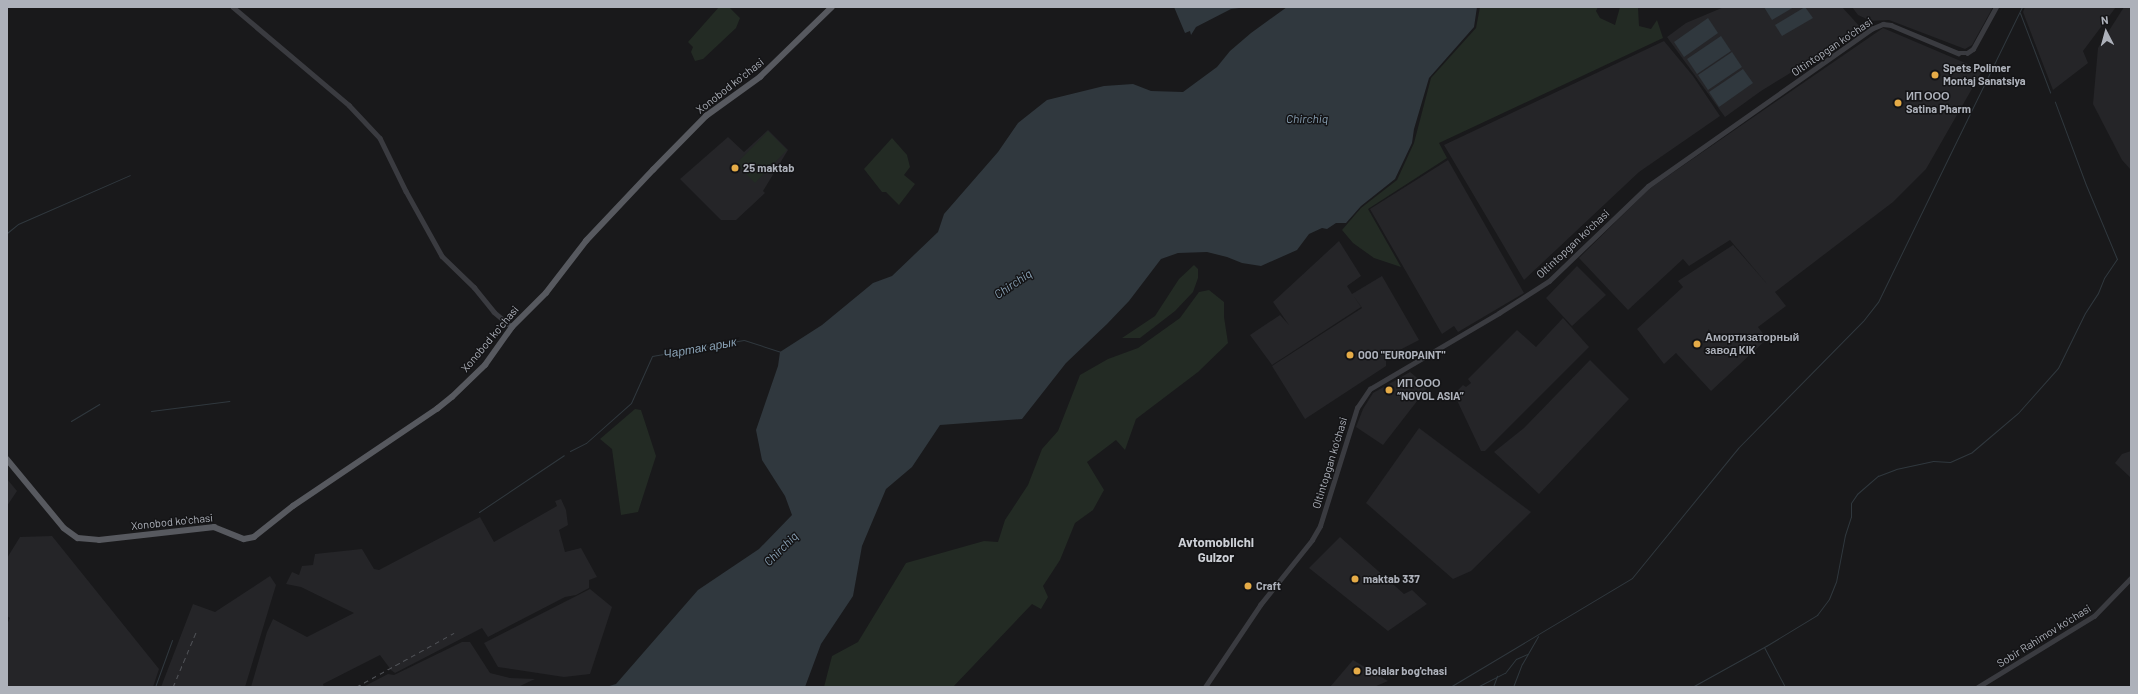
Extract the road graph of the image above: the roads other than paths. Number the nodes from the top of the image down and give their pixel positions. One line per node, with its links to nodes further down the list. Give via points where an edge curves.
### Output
1 (233, 7): 4 (street, via 349,105 380,138 442,256 474,287 494,312)
2 (832, 7): 4 (main road, Xonobod koʻchasi, via 760,78 700,122 598,228 546,293)
3 (1996, 7): 7 (street, Oltintopgan ko'chasi, via 1973,49 1967,53 1958,53 1891,25 1871,29 1648,186 1549,281 1499,314 1370,389 1357,408 1320,526 1312,540 1260,604)
4 (512, 327): 5 (main road, Xonobod koʻchasi, via 485,365 442,406 324,484 252,538 242,538 214,527 99,540 78,538 60,524)
5 (7, 459)
6 (2131, 578): 8 (street, Sobir Rahimov ko'chasi, via 2104,608 2084,623)
7 (1205, 687)
8 (1978, 687)

